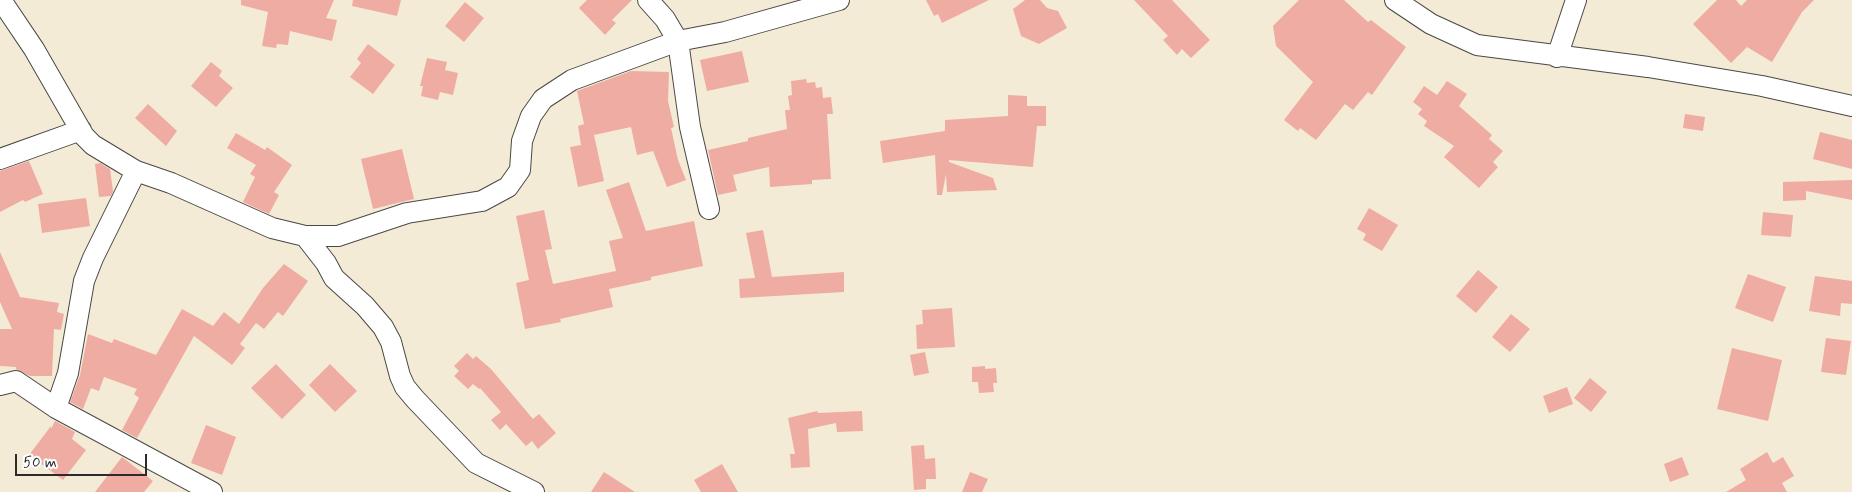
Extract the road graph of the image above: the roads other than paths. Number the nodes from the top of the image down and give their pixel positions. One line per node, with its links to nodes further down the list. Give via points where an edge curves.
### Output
1 (648, 0): 6 (street, via 665,19)
2 (839, 0): 6 (street)
3 (1395, 0): 7 (street, via 1431,24 1472,44)
4 (1576, 0): 7 (street)
5 (1, 2): 9 (street, via 34,49)
6 (678, 42): 12 (street, via 690,127); 13 (street, via 572,80 544,99 526,127 517,176 508,187 482,201 407,213 338,236)
7 (1557, 56): 8 (street, via 1700,76)
8 (1852, 106)
9 (81, 130): 10 (street); 11 (street, via 93,145)
10 (0, 159)
11 (136, 171): 13 (street, via 272,228); 15 (street, via 84,281 68,373)
12 (709, 209)
13 (305, 236): 17 (street, via 334,278 384,327 402,381 415,399 476,462)
14 (0, 385): 15 (street, via 16,382)
15 (56, 408): 16 (street)
16 (212, 492)
17 (534, 492)

